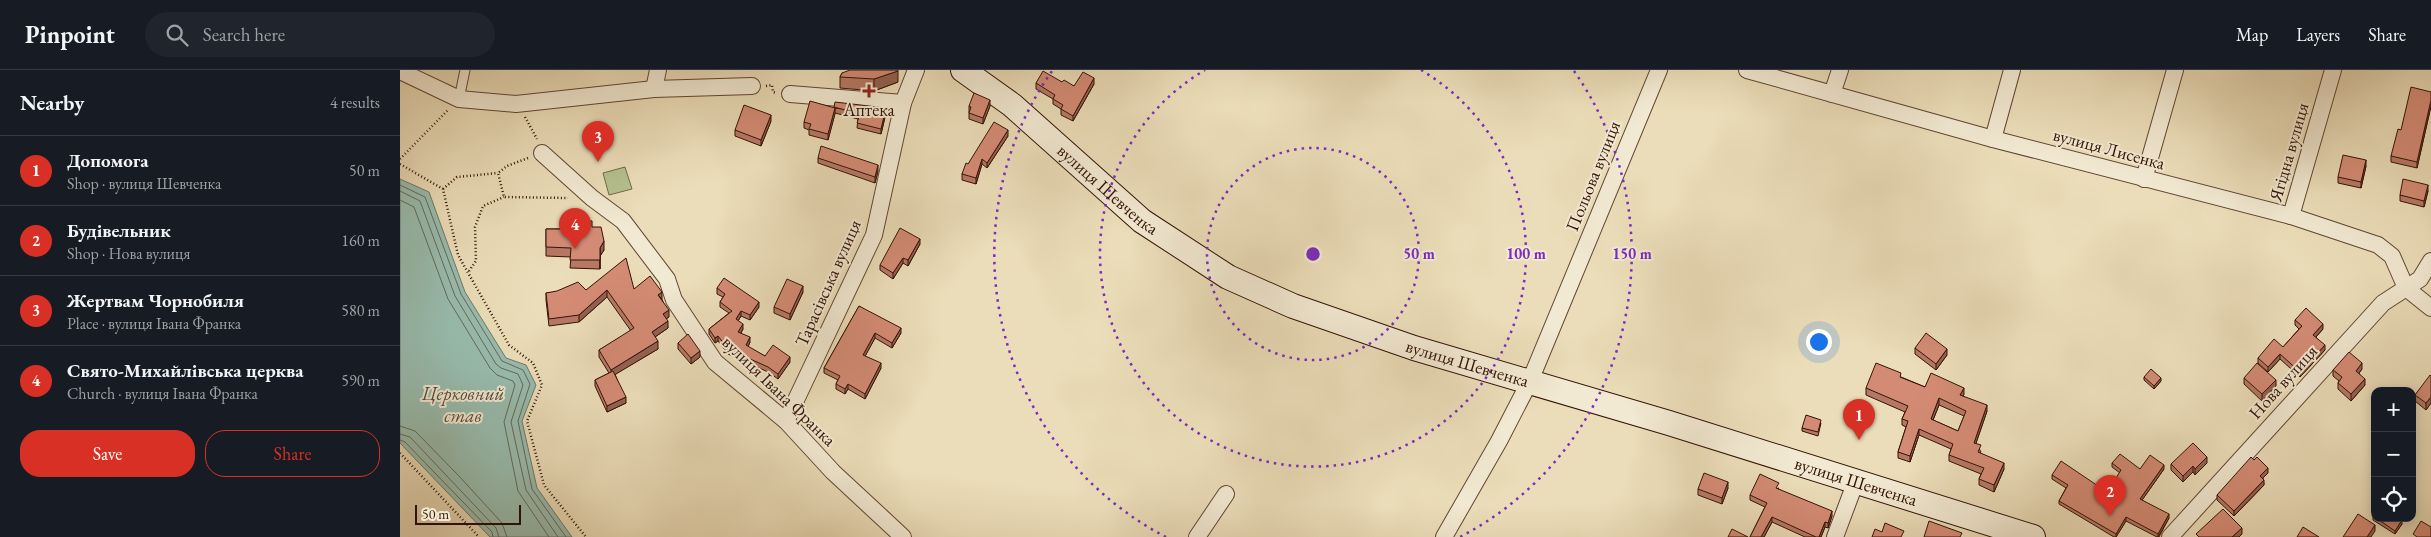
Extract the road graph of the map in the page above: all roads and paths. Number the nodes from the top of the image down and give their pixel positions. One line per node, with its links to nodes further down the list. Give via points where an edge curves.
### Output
1 (464, 70): 18 (lane)
2 (658, 70): 14 (street)
3 (916, 70): 19 (street, Тарасівська вулиця)
4 (964, 70): 34 (street, вулиця Шевченка, via 1012,105 1142,221 1228,277 1293,306 1414,348)
5 (1659, 70): 34 (street, Польова вулиця)
6 (1747, 70): 17 (street, вулиця Лисенка)
7 (1840, 70): 17 (street)
8 (2012, 70): 20 (street)
9 (2175, 70): 25 (street)
10 (2333, 70): 29 (street, Ягідна вулиця)
11 (400, 71): 18 (street)
12 (752, 86): 14 (street)
13 (772, 86): 15 (path)
14 (654, 89): 18 (street, via 516,104)
15 (773, 92)
16 (790, 94): 19 (street)
17 (1832, 94): 20 (street, вулиця Лисенка)
18 (459, 99): 22 (path)
19 (903, 102): 35 (street, Тарасівська вулиця, via 874,235)
20 (1993, 139): 25 (street, вулиця Лисенка)
21 (542, 153): 24 (path, via 507,166); 28 (street, вулиця Івана Франка)
22 (400, 159)
23 (400, 164): 26 (path)
24 (498, 173): 26 (path, via 457,176); 27 (path)
25 (2144, 179): 29 (street, вулиця Лисенка)
26 (443, 189): 31 (path, via 458,255)
27 (504, 197): 28 (path); 31 (path, via 483,206 475,227 476,262)
28 (592, 198): 35 (street, вулиця Івана Франка, via 623,220 668,279 674,300 716,362)
29 (2291, 216): 32 (street, вулиця Лисенка, via 2378,245 2392,256)
30 (2431, 261): 32 (street, Нова вулиця, via 2420,278)
31 (469, 271): 40 (path, via 509,345 533,363 542,385 527,421 544,484)
32 (2406, 288): 33 (street, вулиця Лисенка); 46 (street, Нова вулиця, via 2382,303)
33 (2431, 308)
34 (1530, 381): 37 (street, вулиця Шевченка); 43 (street, Польова вулиця)
35 (786, 421): 41 (street, вулиця Івана Франка, via 833,472)
36 (400, 453): 39 (path)
37 (1856, 482): 44 (street); 45 (street, вулиця Шевченка)
38 (1226, 494): 42 (street)
39 (479, 537)
40 (586, 537)
41 (903, 537)
42 (1197, 537)
43 (1444, 537)
44 (1835, 537)
45 (2034, 537)
46 (2170, 537)

